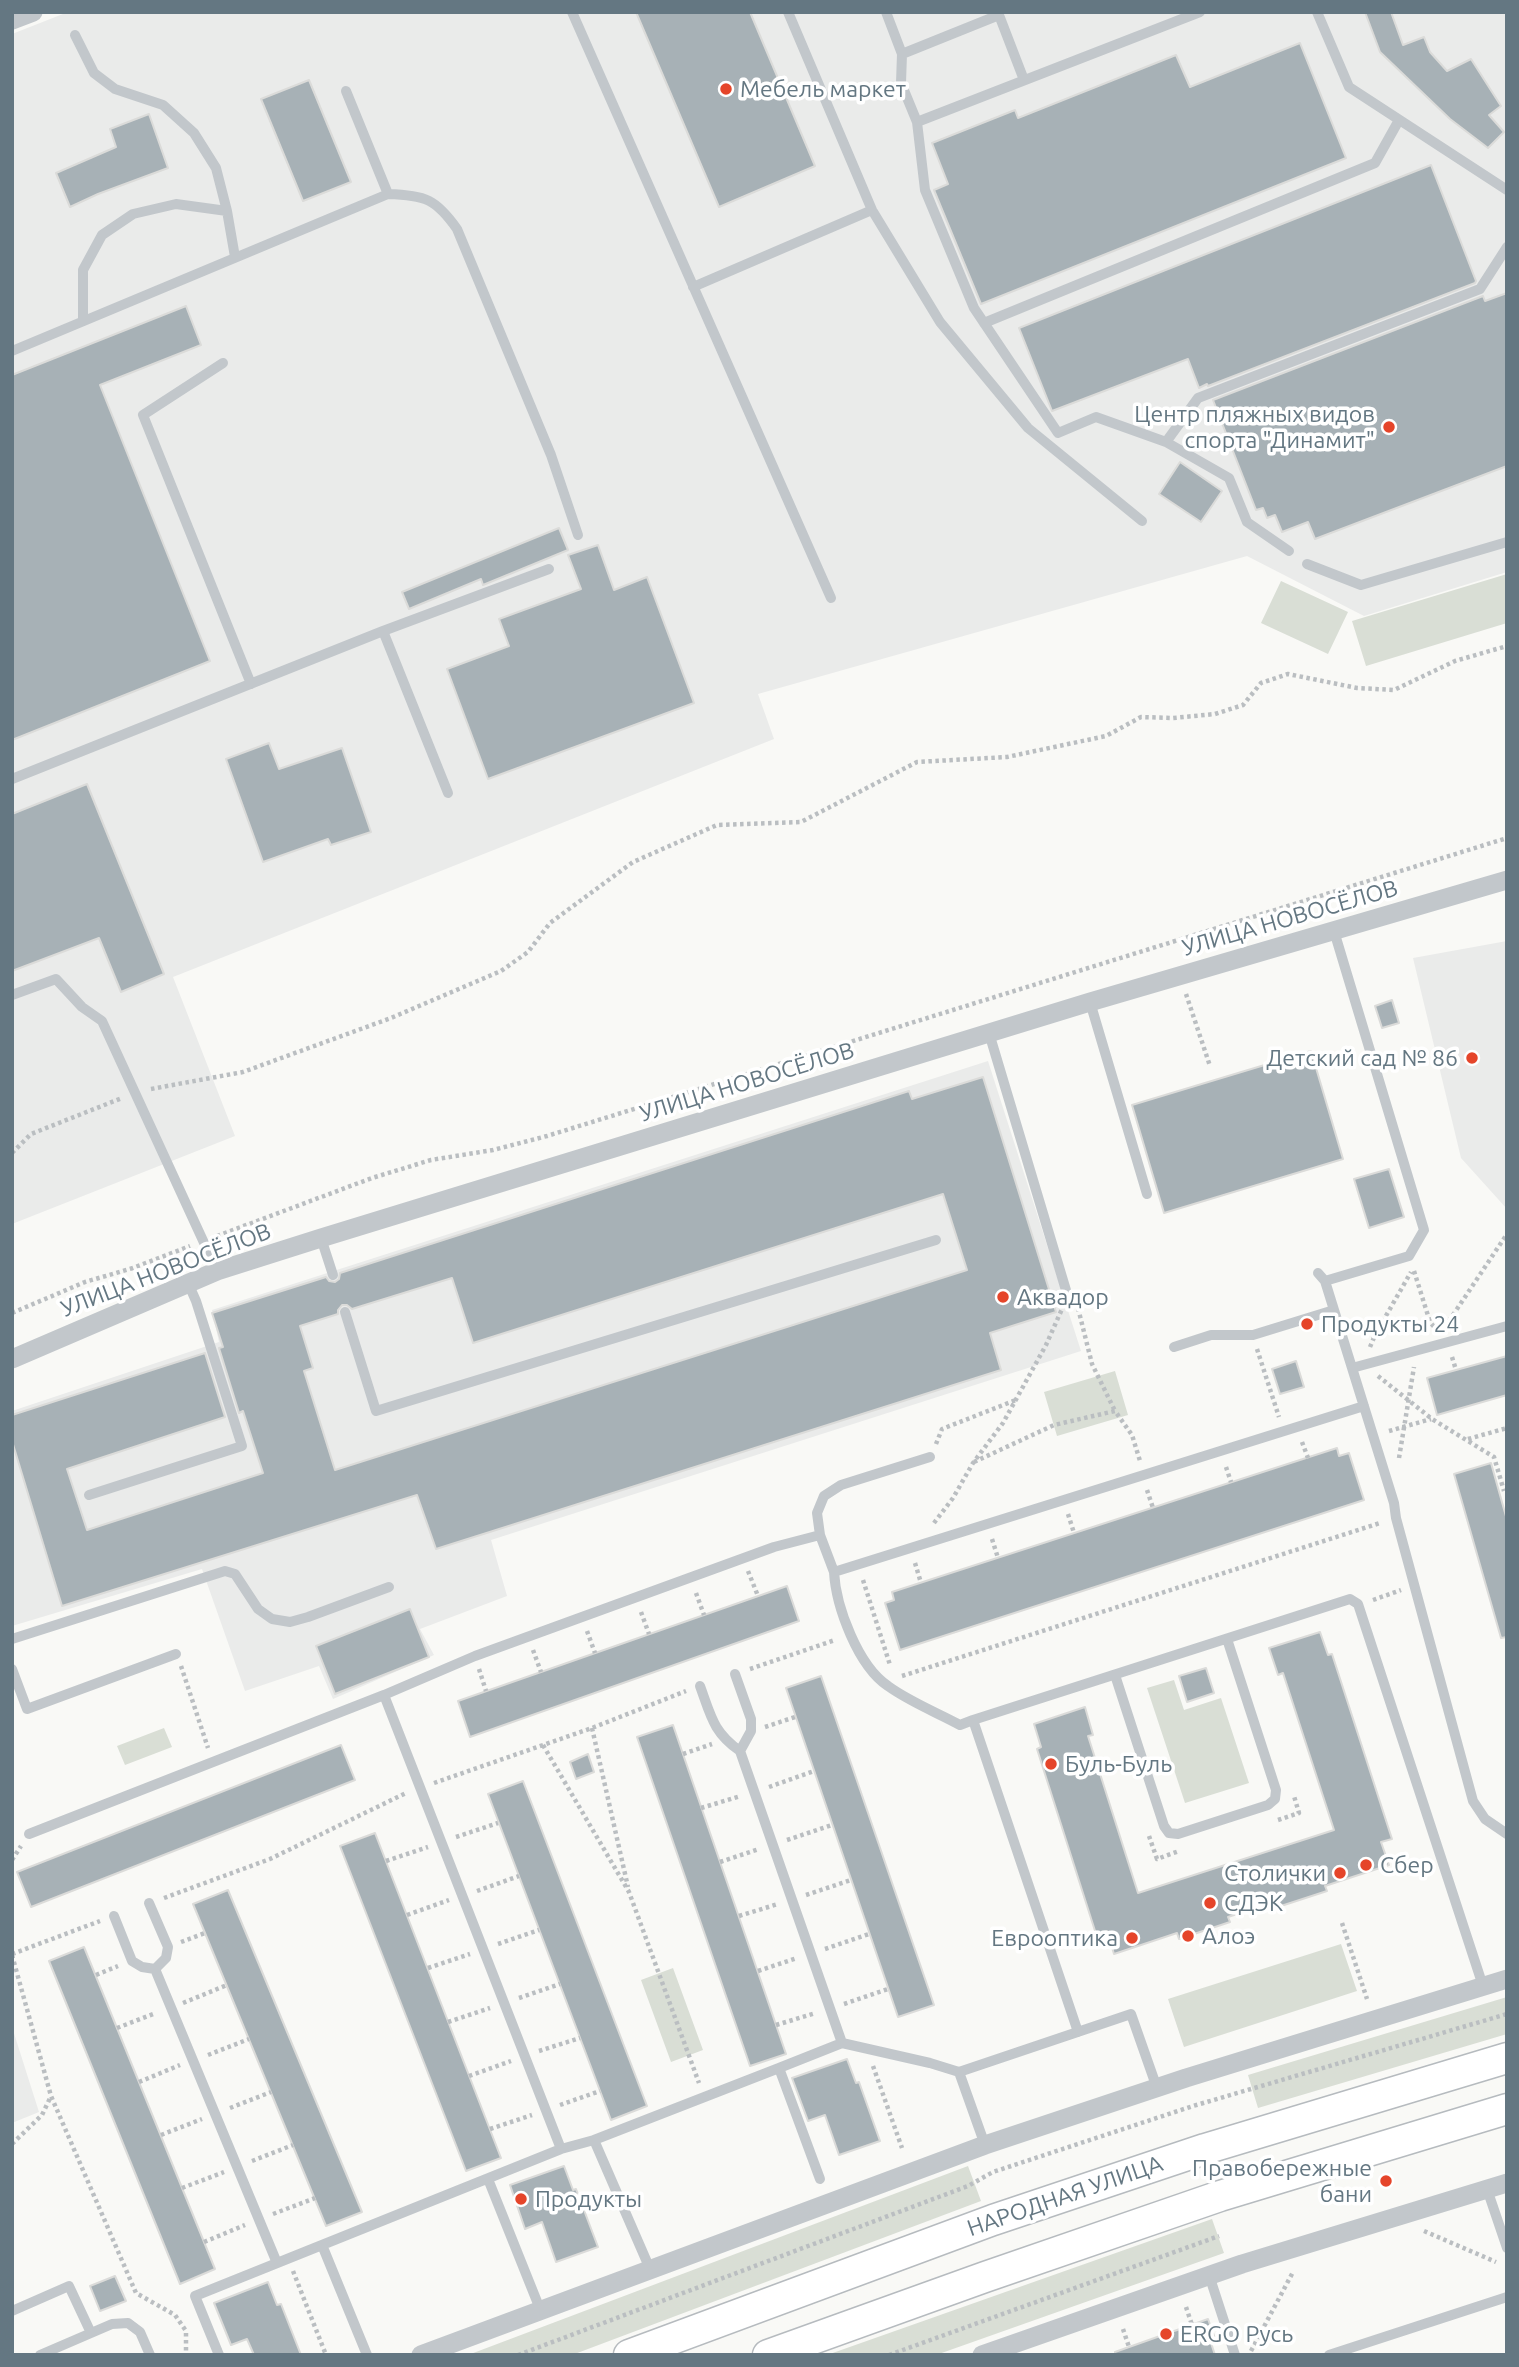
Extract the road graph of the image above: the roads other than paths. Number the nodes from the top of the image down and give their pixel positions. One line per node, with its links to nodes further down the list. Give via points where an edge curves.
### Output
1 (33, 12): 7 (street)
2 (572, 12): 20 (lane)
3 (788, 12): 16 (lane)
4 (886, 12): 9 (lane)
5 (1200, 12): 10 (lane)
6 (1317, 12): 12 (lane, via 1349,87)
7 (12, 20)
8 (75, 35): 17 (lane, via 94,73 115,89 163,105 194,133 216,168)
9 (902, 54): 10 (lane, via 999,15); 13 (lane, via 901,83)
10 (1024, 80): 13 (lane)
11 (346, 91): 15 (lane)
12 (1399, 120): 14 (lane); 22 (lane, via 1375,163)
13 (917, 122): 22 (lane, via 925,190)
14 (1507, 190)
15 (388, 194): 19 (lane); 27 (lane, via 413,194 441,206 457,229 551,455)
16 (872, 210): 20 (lane); 26 (lane, via 940,322 1028,428)
17 (227, 211): 19 (lane); 21 (lane, via 176,204 133,214 102,235 83,270)
18 (1507, 247): 25 (lane, via 1480,289 1198,398)
19 (236, 257): 21 (lane)
20 (693, 286): 32 (lane)
21 (83, 321): 23 (lane)
22 (984, 323): 25 (lane, via 1058,433 1096,417)
23 (12, 351)
24 (223, 363): 34 (lane, via 143,415)
25 (1166, 442): 29 (lane, via 1229,478 1247,523)
26 (1142, 521)
27 (578, 535)
28 (1507, 542): 30 (lane, via 1361,585)
29 (1289, 551)
30 (1307, 565)
31 (549, 569): 33 (lane)
32 (831, 598)
33 (383, 631): 34 (lane); 36 (lane)
34 (251, 684): 35 (lane)
35 (12, 779)
36 (448, 793)
37 (1507, 880): 38 (street, УЛИЦА НОВОСЁЛОВ)
38 (1334, 931): 40 (street, УЛИЦА НОВОСЁЛОВ); 49 (lane, via 1424,1230 1409,1256 1322,1277)
39 (12, 995): 45 (lane, via 56,979 102,1021)
40 (1090, 1002): 41 (street, УЛИЦА НОВОСЁЛОВ); 42 (lane)
41 (989, 1033): 43 (street, УЛИЦА НОВОСЁЛОВ); 48 (lane)
42 (1147, 1194)
43 (321, 1238): 45 (street, УЛИЦА НОВОСЁЛОВ); 46 (lane)
44 (936, 1240): 50 (lane, via 376,1411)
45 (217, 1271): 47 (street, УЛИЦА НОВОСЁЛОВ)
46 (333, 1275)
47 (188, 1283): 53 (street, УЛИЦА НОВОСЁЛОВ); 57 (lane, via 242,1446)
48 (1068, 1297)
49 (1334, 1310): 52 (lane, via 1253,1335 1211,1335); 54 (lane)
50 (345, 1311)
51 (1507, 1326): 54 (lane)
52 (1174, 1347)
53 (12, 1359)
54 (1352, 1368): 55 (lane)
55 (1364, 1406): 59 (lane); 72 (lane, via 1395,1503 1473,1801 1485,1819)
56 (930, 1457): 58 (lane, via 841,1485 824,1496 817,1513)
57 (89, 1495)
58 (820, 1535): 59 (lane); 68 (lane, via 690,1577 475,1656)
59 (834, 1572): 69 (lane, via 835,1588 867,1667 960,1725)
60 (389, 1587): 61 (lane, via 290,1622 272,1619 258,1609 235,1574 225,1570)
61 (12, 1639)
62 (1227, 1639): 66 (lane); 66 (lane, via 1276,1790 1275,1799 1178,1834 1169,1833 1164,1826); 77 (lane, via 1350,1599 1358,1604)
63 (176, 1654): 64 (lane, via 27,1710)
64 (12, 1669)
65 (735, 1674): 70 (lane, via 751,1719 751,1731)
66 (1115, 1675): 69 (lane)
67 (700, 1686): 70 (lane, via 717,1731)
68 (384, 1695): 71 (lane); 87 (lane)
69 (972, 1720): 78 (lane)
70 (740, 1751): 79 (lane)
71 (29, 1834)
72 (1507, 1834)
73 (149, 1903): 75 (lane, via 168,1947 166,1958)
74 (114, 1916): 75 (lane, via 132,1961)
75 (155, 1969): 94 (lane)
76 (1507, 1979): 77 (street)
77 (1483, 1986): 83 (street)
78 (1078, 2032): 82 (lane); 83 (lane, via 1130,2014)
79 (842, 2043): 81 (lane); 82 (lane)
80 (1507, 2058): 107 (main road, НАРОДНАЯ УЛИЦА, via 1205,2149 993,2220)
81 (779, 2068): 85 (lane); 89 (lane)
82 (959, 2072): 86 (lane)
83 (1157, 2088): 86 (street)
84 (1507, 2109): 108 (main road, via 1220,2196)
85 (594, 2140): 87 (lane); 95 (lane)
86 (985, 2145): 95 (street)
87 (561, 2149): 88 (lane)
88 (488, 2179): 92 (lane); 98 (lane)
89 (820, 2179)
90 (1507, 2183): 91 (street)
91 (1487, 2189): 93 (lane); 96 (street)
92 (322, 2245): 94 (lane); 105 (lane)
93 (1507, 2248)
94 (277, 2263): 104 (lane, via 195,2296)
95 (650, 2269): 98 (street)
96 (1209, 2275): 109 (street); 110 (lane)
97 (1505, 2297): 100 (lane); 111 (lane)
98 (540, 2309): 106 (street)
99 (12, 2311): 101 (lane, via 69,2286)
100 (1507, 2311)
101 (91, 2333): 102 (lane); 103 (lane, via 128,2323 140,2332)
102 (40, 2355)
103 (149, 2355)
104 (219, 2355)
105 (367, 2355)
106 (421, 2355)
107 (629, 2355)
108 (768, 2355)
109 (982, 2355)
110 (1235, 2355)
111 (1329, 2355)

